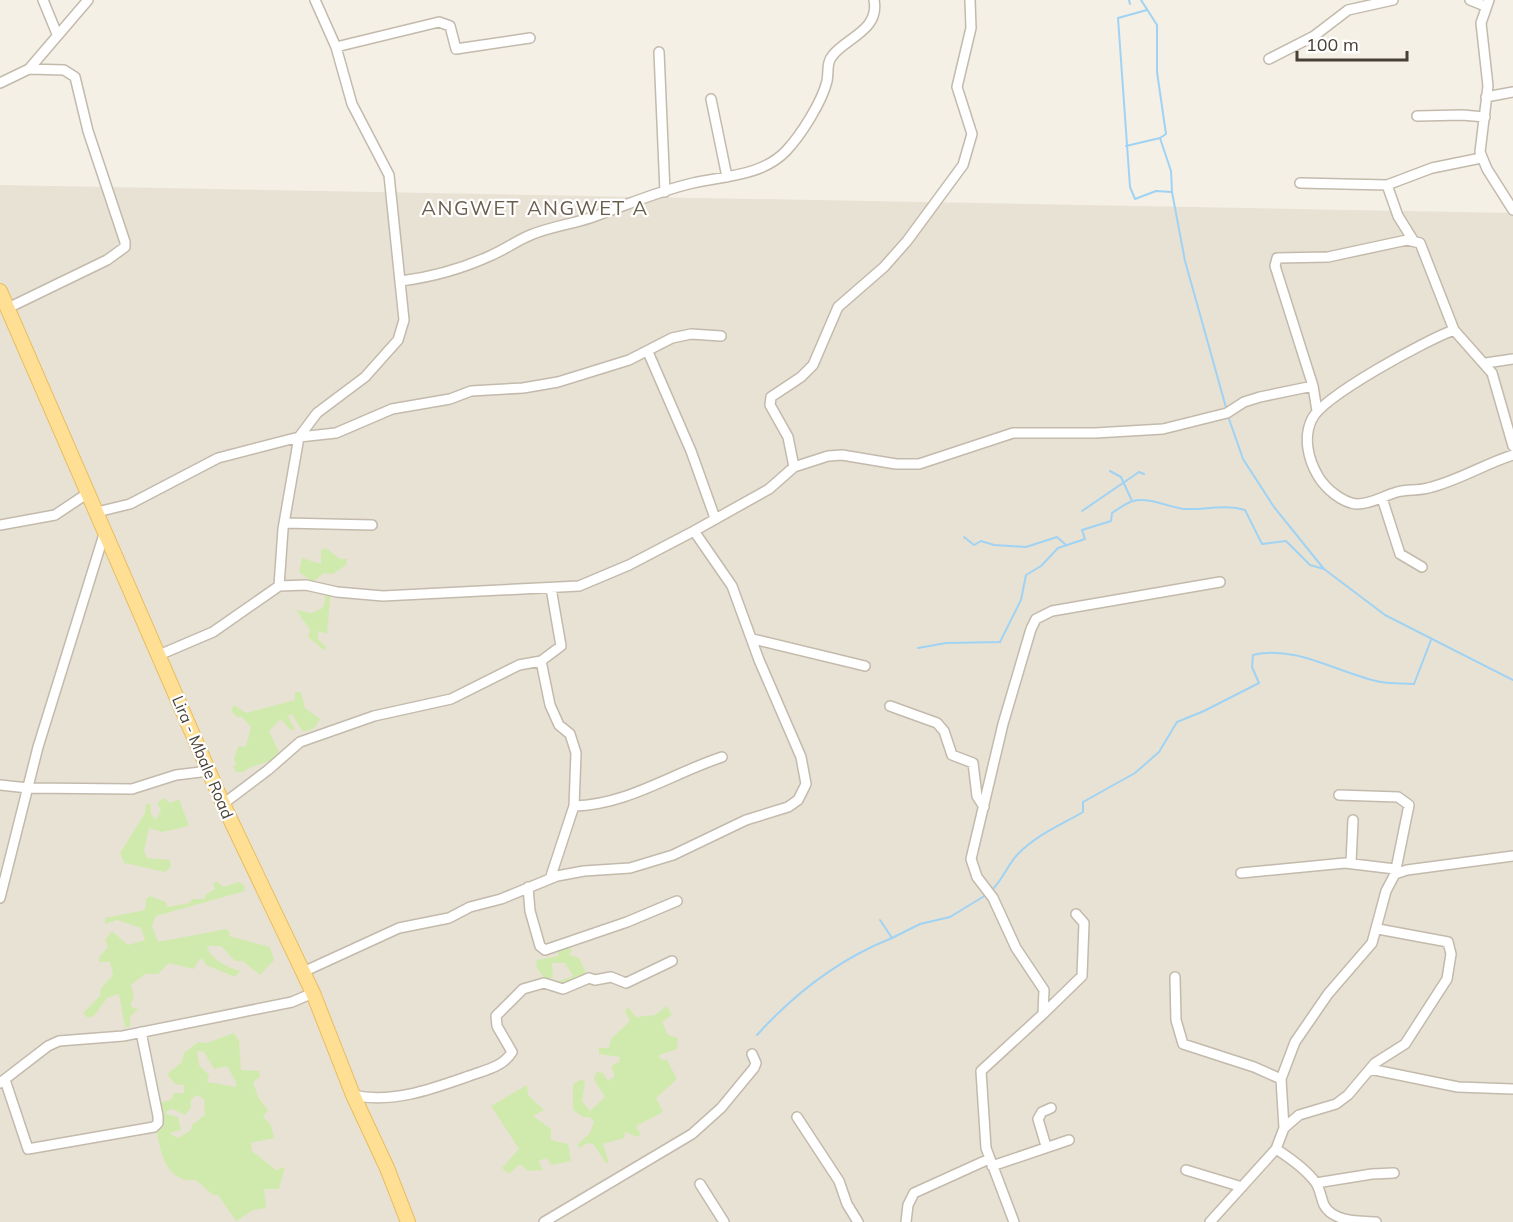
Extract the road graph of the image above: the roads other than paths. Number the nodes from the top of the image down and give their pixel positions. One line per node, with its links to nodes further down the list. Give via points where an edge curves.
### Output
1 (43, 0): 9 (street)
2 (88, 0): 9 (street)
3 (315, 0): 11 (street)
4 (874, 0): 22 (street, via 871,20 847,45 833,53 824,90 785,153)
5 (970, 0): 41 (street, via 971,28 957,87 972,134 968,155 907,241 838,308 813,365 771,397 770,405 788,437)
6 (1393, 0): 13 (street, via 1348,10 1314,36)
7 (1470, 0): 8 (street)
8 (1487, 3): 17 (street, via 1481,33)
9 (57, 34): 14 (street)
10 (530, 38): 11 (street, via 456,49 450,26 439,22)
11 (336, 47): 28 (street, via 352,104 389,176)
12 (659, 52): 25 (street)
13 (1269, 58)
14 (29, 69): 15 (street); 30 (street, via 64,70 75,77 125,247 107,260)
15 (0, 83)
16 (1513, 92): 17 (street)
17 (1486, 98): 20 (street)
18 (711, 99): 22 (street)
19 (1417, 116): 20 (street)
20 (1485, 117): 21 (street)
21 (1481, 158): 24 (street, via 1432,168); 26 (street)
22 (727, 177): 25 (street)
23 (1300, 183): 24 (street)
24 (1387, 185): 27 (street, via 1398,216)
25 (665, 192): 28 (street, via 532,234 457,268)
26 (1513, 210)
27 (1413, 240): 31 (street, via 1420,243); 36 (street, via 1328,257 1284,256 1275,260)
28 (401, 281): 38 (street, via 404,320 399,340 365,377 317,413)
29 (0, 291): 30 (main road, Lira - Mbale Road)
30 (8, 309): 42 (main road, Lira - Mbale Road)
31 (1454, 330): 35 (street); 37 (street, via 1404,353)
32 (721, 336): 33 (street, via 691,334 672,338)
33 (648, 352): 38 (street, via 558,382 471,391 450,399 392,409 351,429); 45 (street)
34 (1513, 359): 35 (street)
35 (1486, 363): 39 (street, via 1495,379)
36 (1313, 386): 37 (street); 41 (street, via 1260,397 1227,413 1163,429 1012,433 919,464 842,455)
37 (1317, 411): 43 (street, via 1307,441 1311,462 1321,480 1338,496 1353,503)
38 (299, 437): 44 (street, via 218,458 130,504); 46 (street)
39 (1513, 446)
40 (1513, 454): 43 (street, via 1427,489 1404,490)
41 (794, 466): 45 (street, via 769,489)
42 (88, 493): 44 (main road, Lira - Mbale Road); 47 (street, via 55,515)
43 (1382, 498): 51 (street, via 1400,554)
44 (97, 513): 49 (main road, Lira - Mbale Road)
45 (716, 518): 50 (street)
46 (285, 523): 48 (street); 53 (street)
47 (0, 525)
48 (372, 525)
49 (105, 531): 56 (main road, Lira - Mbale Road); 63 (street)
50 (694, 531): 54 (street, via 579,586); 55 (street, via 725,573)
51 (1422, 567)
52 (1220, 582): 67 (street, via 1064,609 1036,620 1002,724)
53 (279, 586): 54 (street, via 306,585 383,596); 56 (street, via 213,632)
54 (551, 588): 57 (street, via 561,646)
55 (753, 639): 58 (street); 73 (street, via 805,770 806,787 798,800 673,855 630,868 584,871)
56 (159, 655): 61 (main road, Lira - Mbale Road)
57 (541, 661): 65 (street, via 519,665 440,703 374,716 300,742); 66 (street, via 550,705 559,725 574,743)
58 (865, 666)
59 (890, 706): 67 (street, via 929,719 942,728 952,755 973,763 977,796)
60 (722, 757): 66 (street, via 636,793)
61 (209, 771): 63 (street, via 176,775 132,789); 65 (main road, Lira - Mbale Road)
62 (0, 785): 63 (street)
63 (28, 788): 75 (street)
64 (1339, 795): 71 (street, via 1398,797 1409,805)
65 (223, 804): 80 (main road, Lira - Mbale Road)
66 (574, 806): 73 (street)
67 (984, 807): 83 (street, via 972,864 996,903 1016,948 1044,990)
68 (1353, 820): 70 (street)
69 (1513, 856): 71 (street)
70 (1351, 863): 71 (street); 72 (street)
71 (1395, 871): 78 (street, via 1386,891)
72 (1241, 873)
73 (550, 879): 74 (street)
74 (528, 887): 76 (street, via 537,937 545,950); 80 (street, via 440,921 399,928)
75 (0, 898)
76 (677, 901)
77 (1076, 914): 83 (street, via 1082,917 1084,926 1082,976)
78 (1378, 929): 86 (street, via 1444,940 1451,954 1444,986 1405,1044); 87 (street, via 1372,943 1301,1031)
79 (672, 961): 90 (street, via 626,982 611,977 589,978 563,989 544,983 523,989 496,1016 497,1026 512,1050 496,1066 428,1092 368,1099)
80 (303, 972): 82 (main road, Lira - Mbale Road)
81 (1175, 977): 87 (street, via 1176,1020 1183,1044)
82 (313, 993): 84 (street, via 292,1002); 90 (main road, Lira - Mbale Road)
83 (1043, 1014): 97 (street, via 981,1070 982,1123)
84 (141, 1032): 88 (street, via 59,1041); 88 (street, via 159,1116 154,1127 28,1149)
85 (752, 1054): 103 (street, via 754,1068 722,1108 692,1134)
86 (1370, 1069): 89 (street, via 1466,1088); 93 (street, via 1336,1104 1299,1114)
87 (1281, 1079): 93 (street)
88 (2, 1081)
89 (1513, 1089)
90 (353, 1095): 105 (main road, Lira - Mbale Road)
91 (1051, 1108): 95 (street, via 1038,1119)
92 (796, 1117): 109 (street, via 839,1180)
93 (1284, 1128): 96 (street)
94 (1069, 1140): 95 (street)
95 (1046, 1146): 97 (street)
96 (1276, 1149): 100 (street, via 1295,1161); 102 (street)
97 (991, 1163): 110 (street, via 941,1179 914,1193); 111 (street)
98 (1186, 1170): 102 (street)
99 (1394, 1173): 100 (street)
100 (1316, 1183): 104 (street, via 1331,1214)
101 (700, 1184): 108 (street)
102 (1242, 1187): 112 (street)
103 (563, 1211): 106 (street); 107 (street)
104 (1357, 1221): 113 (street)
105 (408, 1222)
106 (544, 1222)
107 (567, 1222)
108 (724, 1222)
109 (858, 1222)
110 (906, 1222)
111 (1014, 1222)
112 (1210, 1222)
113 (1376, 1222)

